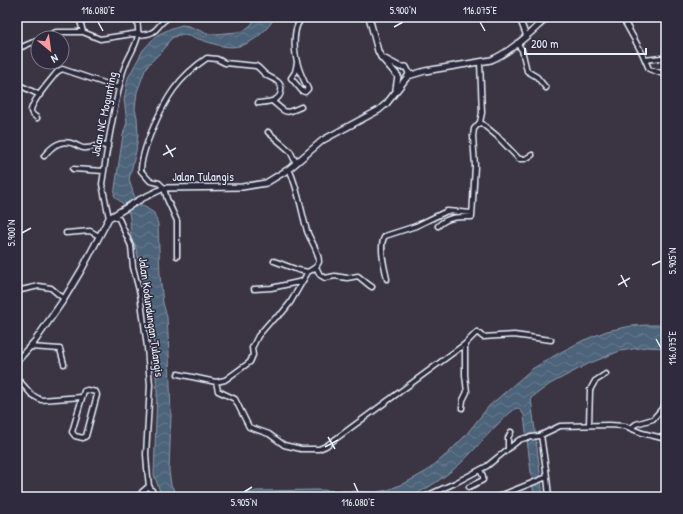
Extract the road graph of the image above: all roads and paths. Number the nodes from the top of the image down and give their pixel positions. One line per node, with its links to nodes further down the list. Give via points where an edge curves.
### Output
1 (79, 17): 10 (street)
2 (136, 17): 11 (street)
3 (169, 17): 11 (street, via 155,32)
4 (305, 17): 20 (street, via 296,26)
5 (369, 17): 16 (main road)
6 (519, 17): 12 (street)
7 (548, 17): 12 (main road)
8 (622, 17): 17 (street)
9 (70, 32): 10 (street)
10 (83, 32): 11 (street, via 100,39)
11 (139, 34): 30 (street, Jalan NC Mogunting, via 125,66)
12 (526, 35): 14 (main road)
13 (30, 43): 15 (street)
14 (517, 43): 19 (main road, via 496,58); 31 (street, via 523,52 527,71 537,77)
15 (17, 49)
16 (382, 57): 21 (main road); 26 (main road)
17 (645, 60): 18 (street); 27 (street, via 649,69)
18 (666, 60)
19 (480, 62): 23 (main road); 38 (street)
20 (297, 63): 24 (street); 25 (street)
21 (400, 68): 22 (main road); 26 (main road, via 397,70)
22 (408, 70): 23 (main road); 28 (main road)
23 (425, 71): 28 (main road)
24 (295, 72): 25 (street); 25 (street, via 292,80 305,92 308,89)
25 (301, 72)
26 (398, 75): 28 (main road, via 403,79); 32 (main road, Jalan Tulangis)
27 (666, 75)
28 (408, 77): 32 (main road, Jalan Tulangis)
29 (17, 84): 33 (street)
30 (119, 88): 33 (street, via 62,69); 40 (street, Jalan NC Mogunting)
31 (546, 88)
32 (396, 90): 43 (main road, Jalan Tulangis, via 379,110 323,140)
33 (40, 95): 37 (street, via 31,110)
34 (272, 101): 35 (street); 36 (street, via 288,113); 47 (street, via 281,93 280,84 263,73 259,67 207,58 198,65 174,89 152,131 141,164 144,176 150,181 162,184)
35 (258, 103)
36 (301, 107)
37 (37, 118)
38 (480, 122): 41 (street, via 519,159 524,160); 48 (street, via 474,129 473,136)
39 (268, 132): 43 (street, via 290,151)
40 (108, 147): 42 (street, via 99,144 81,148 68,142 53,146); 46 (street, Jalan NC Mogunting)
41 (532, 155)
42 (44, 156)
43 (296, 163): 45 (main road, Jalan Tulangis)
44 (73, 169): 46 (street)
45 (289, 169): 47 (main road, Jalan Tulangis, via 256,186); 55 (street, via 308,232 318,254 319,262)
46 (104, 171): 49 (street, Jalan NC Mogunting, via 102,184)
47 (164, 188): 49 (main road, Jalan Tulangis); 53 (street, via 177,221)
48 (472, 213): 50 (street, via 472,217 448,219); 57 (street, via 447,211 416,226 385,236 382,240)
49 (111, 217): 52 (main road, Jalan Tulangis); 83 (street, Jalan Kodundungan Tulangis, via 119,219 131,246 140,294 150,385 146,454)
50 (438, 226)
51 (66, 233): 52 (street, via 90,230)
52 (99, 236): 62 (main road, Jalan Tulangis)
53 (177, 256)
54 (274, 261): 56 (street)
55 (316, 267): 56 (street); 59 (street, via 325,278 358,276)
56 (308, 272): 58 (street)
57 (387, 279)
58 (303, 281): 60 (street); 71 (street, via 282,313 270,322 256,339 250,362 225,380)
59 (372, 287)
60 (254, 289)
61 (21, 290): 62 (street, via 39,286 51,288)
62 (64, 299): 65 (main road, Jalan Tulangis)
63 (551, 340): 64 (street, via 514,335 483,337 477,332)
64 (465, 344): 71 (street, via 319,449 301,449 284,445 269,434 249,426 236,400 218,390); 74 (street, via 467,392)
65 (30, 347): 66 (main road, Jalan Tulangis); 67 (street, via 60,349)
66 (17, 361)
67 (64, 364)
68 (178, 374): 71 (street)
69 (606, 374): 75 (street, via 595,381 590,390)
70 (17, 378): 72 (street, via 32,395 41,400)
71 (216, 382)
72 (82, 397): 72 (street, via 72,432 75,436 83,438 86,436 97,394 85,390)
73 (666, 404): 76 (street, via 653,419)
74 (462, 408)
75 (588, 425): 76 (street, via 620,425); 78 (street, via 560,426)
76 (631, 428): 79 (street)
77 (511, 432): 80 (street)
78 (540, 435): 80 (street, via 525,438); 82 (street)
79 (666, 439)
80 (508, 449): 81 (street)
81 (480, 470): 84 (street, via 483,480); 87 (street)
82 (545, 478): 88 (street); 89 (street)
83 (149, 486): 85 (street); 86 (street, Jalan Kodundungan Tulangis)
84 (469, 487)
85 (139, 497)
86 (156, 497)
87 (424, 497)
88 (497, 497)
89 (549, 497)

